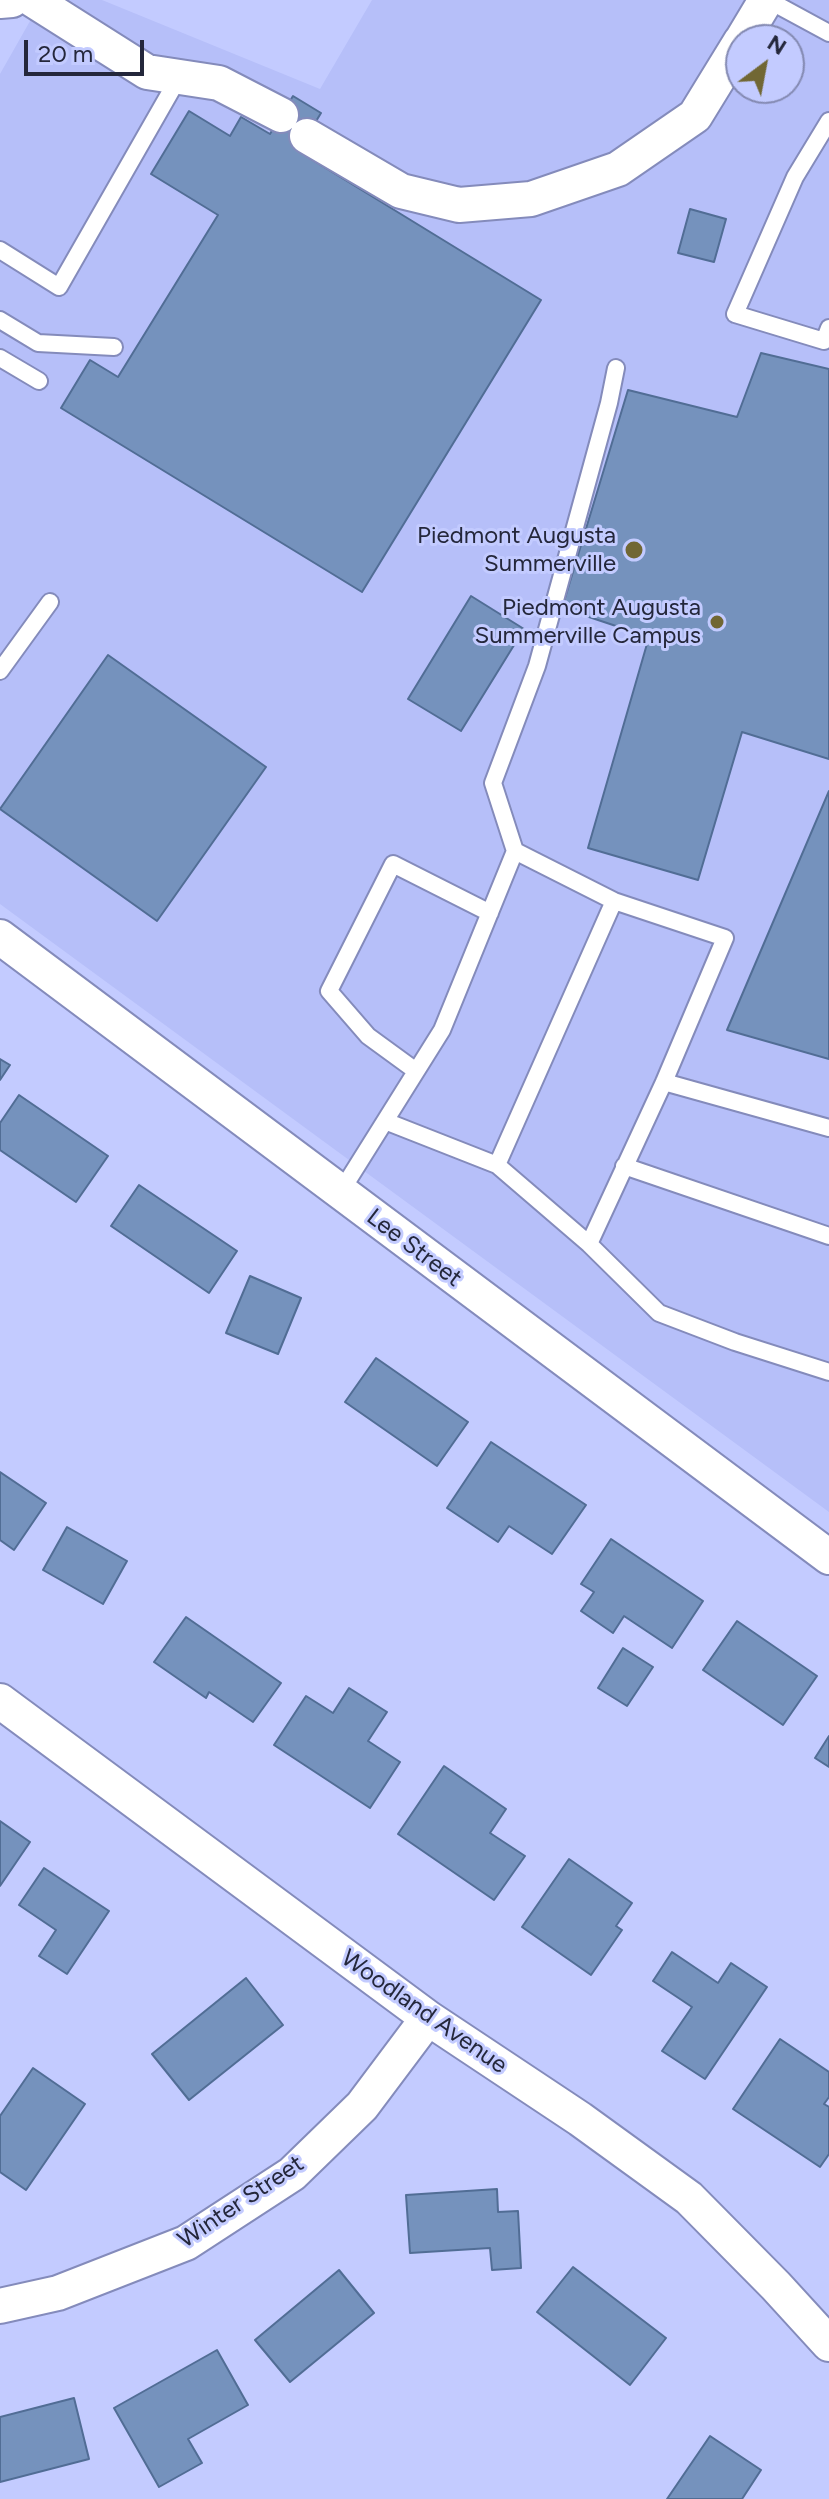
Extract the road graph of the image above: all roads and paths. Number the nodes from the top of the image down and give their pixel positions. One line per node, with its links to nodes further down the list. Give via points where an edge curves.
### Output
1 (12, 0): 4 (street)
2 (33, 0): 8 (street, via 147,72)
3 (767, 0): 5 (street); 6 (lane)
4 (0, 1)
5 (751, 24)
6 (829, 33)
7 (725, 66): 8 (street, via 695,116 618,169 531,199 459,205 401,191 219,83)
8 (179, 77): 10 (lane, via 59,287)
9 (829, 121): 12 (lane, via 795,177 735,314 824,341)
10 (0, 250)
11 (0, 320): 13 (lane, via 38,343)
12 (829, 328)
13 (114, 347)
14 (0, 358): 16 (lane)
15 (616, 368): 19 (lane, via 537,666 493,783)
16 (39, 381)
17 (50, 602): 18 (lane)
18 (0, 671)
19 (515, 851): 20 (lane); 21 (lane)
20 (614, 901): 24 (lane, via 725,938); 27 (lane)
21 (490, 913): 23 (lane, via 442,1030); 23 (lane, via 393,864 329,991 368,1036)
22 (0, 937): 29 (street, Lee Street)
23 (416, 1071): 25 (lane)
24 (664, 1082): 26 (lane); 28 (lane)
25 (385, 1121): 27 (lane); 29 (lane)
26 (829, 1128)
27 (497, 1165): 31 (lane)
28 (624, 1166): 30 (lane); 31 (lane)
29 (340, 1193): 33 (street, Lee Street)
30 (829, 1236)
31 (589, 1244): 32 (lane, via 659,1313)
32 (829, 1372)
33 (829, 1557)
34 (0, 1701): 35 (street, Woodland Avenue)
35 (428, 2018): 36 (street, Winter Street, via 362,2106 292,2174 186,2243 58,2293); 37 (street, Woodland Avenue, via 689,2198)
36 (0, 2306)
37 (829, 2344)

